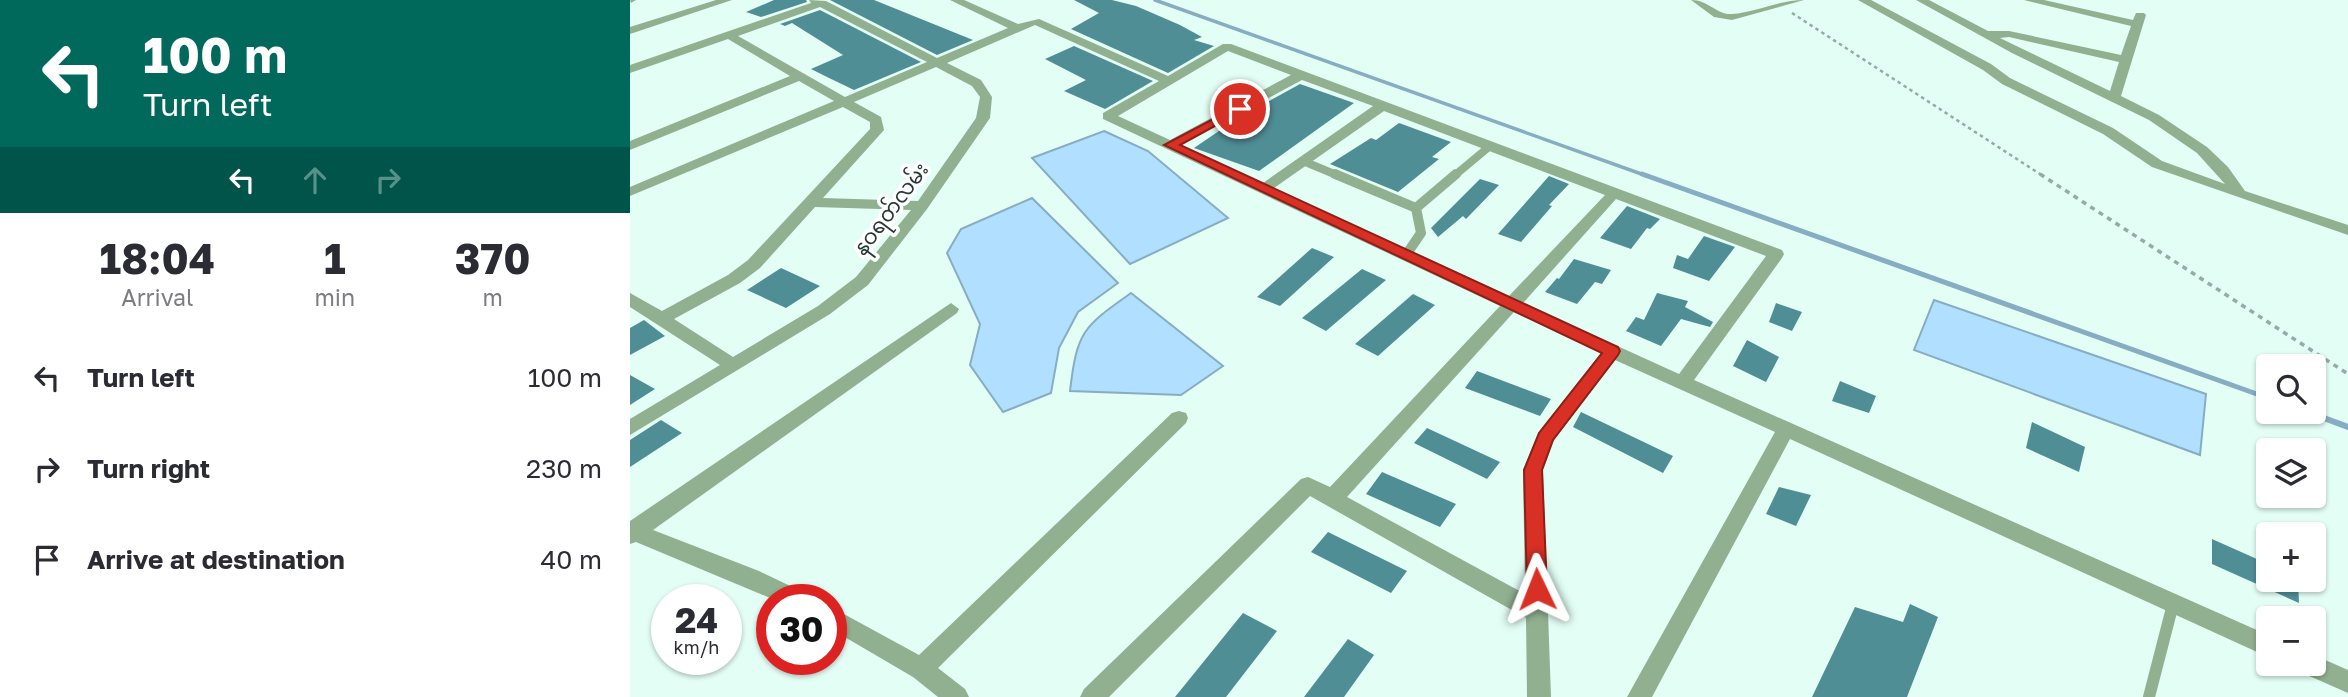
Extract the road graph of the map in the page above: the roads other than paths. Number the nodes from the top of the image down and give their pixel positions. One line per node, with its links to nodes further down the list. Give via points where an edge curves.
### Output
1 (727, 0): 10 (street)
2 (956, 0): 9 (street)
3 (1696, 0): 4 (street, via 1718,15 1732,17)
4 (1799, 0)
5 (1863, 0): 29 (street, via 1987,67 2006,82 2108,131 2157,164)
6 (1921, 0): 12 (street)
7 (2029, 0): 13 (street, via 2138,20)
8 (818, 1): 11 (street); 14 (street, နဝရတ်လမ်း)
9 (1017, 28): 14 (street); 18 (street, via 1035,21)
10 (630, 31)
11 (729, 34): 15 (street); 17 (street)
12 (1986, 35): 13 (street, via 2009,34); 19 (street)
13 (2126, 60): 19 (street)
14 (937, 62): 20 (street); 31 (street, နဝရတ်လမ်း, via 977,83 986,97 983,118)
15 (630, 69)
16 (1301, 75): 18 (street, via 1227,47); 21 (street); 22 (street)
17 (800, 76): 20 (street); 23 (street)
18 (1169, 81): 22 (street, via 1108,116)
19 (2114, 98): 29 (street, via 2182,133 2230,176)
20 (844, 102): 27 (street); 30 (street, via 876,120 877,130)
21 (1382, 106): 24 (street); 25 (street)
22 (1170, 145): 26 (street)
23 (630, 146)
24 (1489, 146): 28 (street); 32 (lane)
25 (1303, 161): 26 (street); 32 (lane)
26 (1263, 189): 34 (street)
27 (630, 192)
28 (1614, 193): 36 (street); 41 (street, via 1776,254)
29 (2240, 194): 33 (street)
30 (812, 202): 31 (street); 38 (street, via 754,264)
31 (922, 205): 40 (street, နဝရတ်လမ်း, via 862,281 824,310)
32 (1416, 208): 34 (lane, via 1421,233)
33 (2348, 230)
34 (1406, 255): 36 (street)
35 (630, 299): 38 (street)
36 (1513, 305): 39 (street); 45 (street)
37 (951, 309): 46 (street)
38 (661, 319): 40 (street)
39 (1612, 351): 41 (street); 49 (street, via 1546,437 1533,470)
40 (733, 365): 43 (street, နဝရတ်လမ်း)
41 (1682, 383): 44 (street)
42 (1179, 418): 52 (street)
43 (630, 428)
44 (1786, 429): 48 (street); 58 (street)
45 (1332, 499): 49 (street); 56 (street, via 1308,485)
46 (632, 532): 47 (street)
47 (764, 584)
48 (2173, 604): 51 (street); 59 (lane)
49 (1538, 613): 57 (street)
50 (847, 626): 52 (street)
51 (2256, 641)
52 (921, 669): 55 (street)
53 (2326, 672): 54 (street)
54 (2348, 682)
55 (957, 697)
56 (1092, 697)
57 (1539, 697)
58 (1639, 697)
59 (2149, 697)

